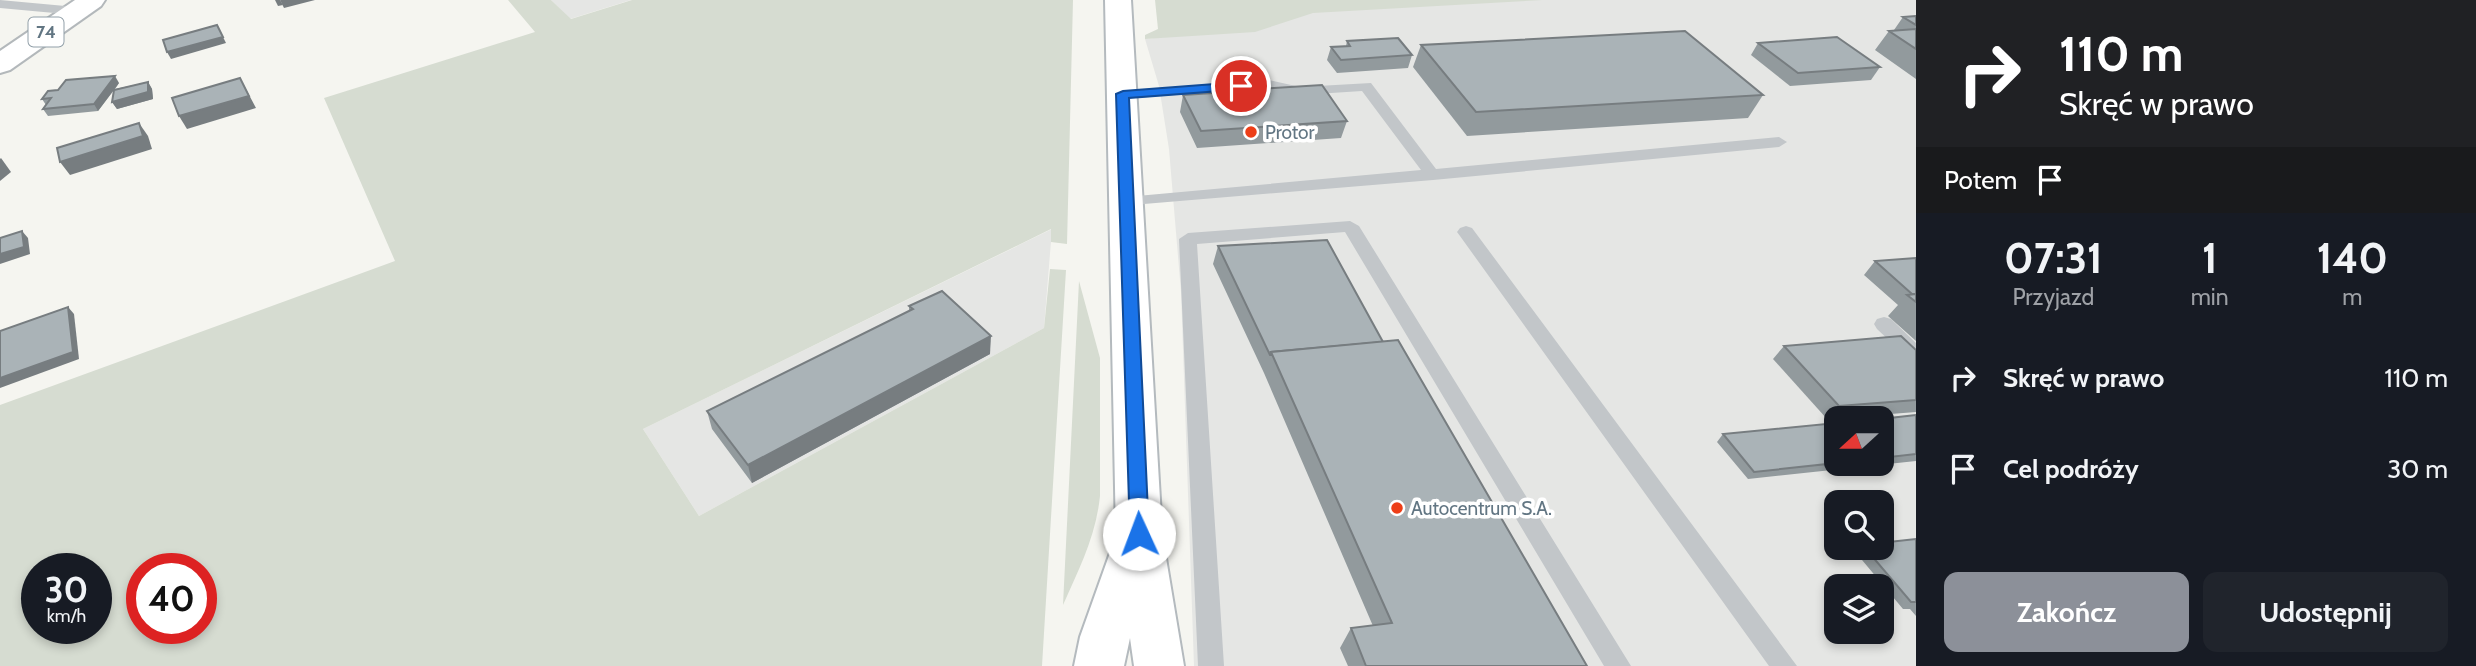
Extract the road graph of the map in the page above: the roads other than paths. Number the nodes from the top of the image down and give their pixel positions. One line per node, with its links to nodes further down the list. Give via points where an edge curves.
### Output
1 (1118, 0): 5 (street)
2 (0, 4): 3 (lane)
3 (84, 5): 4 (street, 74)
4 (0, 64)
5 (1123, 94): 7 (lane, via 1269,84 1300,91 1366,86); 8 (street)
6 (1779, 142): 7 (lane)
7 (1433, 175): 8 (lane)
8 (1126, 202): 12 (street)
9 (1466, 232): 17 (lane)
10 (1884, 324): 11 (lane)
11 (1916, 354)
12 (1139, 534): 13 (street); 14 (street)
13 (1100, 666)
14 (1159, 666)
15 (1211, 666): 16 (lane, via 1188,239 1350,226)
16 (1618, 666)
17 (1783, 666)

